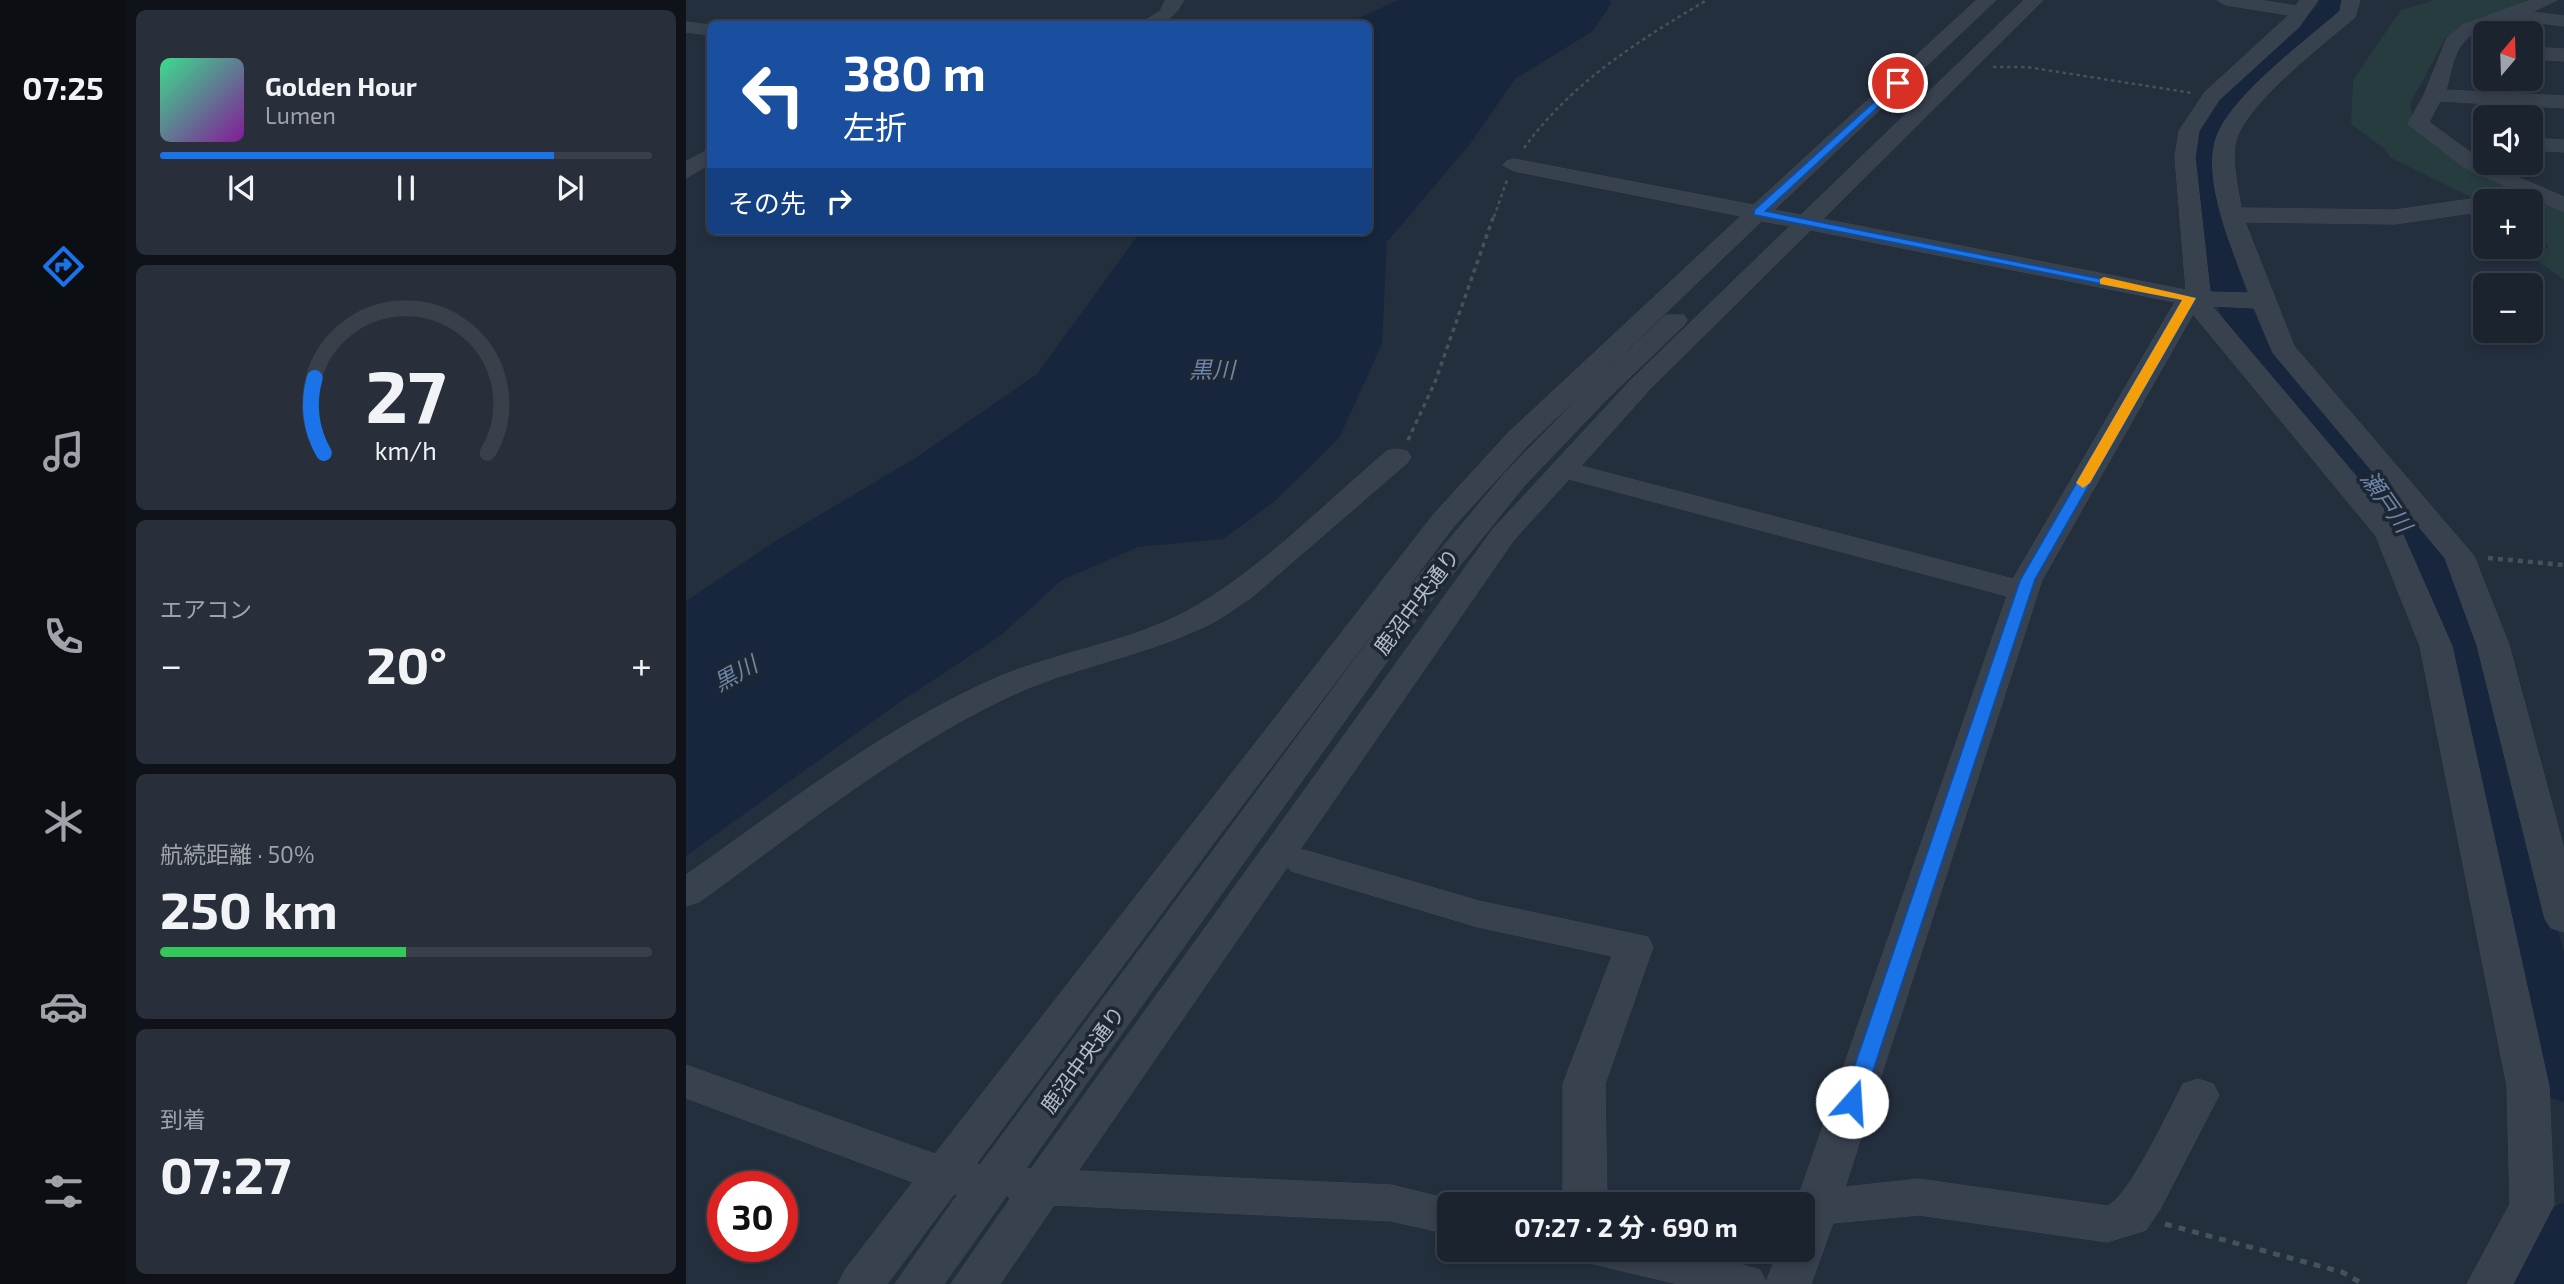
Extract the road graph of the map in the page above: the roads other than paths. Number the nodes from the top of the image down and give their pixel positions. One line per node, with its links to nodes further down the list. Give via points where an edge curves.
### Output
1 (1175, 0): 8 (street, via 1167,14)
2 (2226, 0): 6 (street)
3 (2351, 0): 29 (street, via 2349,13 2262,89 2232,126 2224,162)
4 (2548, 0): 7 (street)
5 (2004, 6): 30 (street); 30 (street, via 1968,65)
6 (2305, 6): 31 (street, via 2294,23 2212,96 2189,131 2185,157)
7 (2510, 15): 9 (street); 12 (street, via 2469,29)
8 (1154, 21)
9 (2564, 21)
10 (686, 27): 11 (street)
11 (707, 30)
12 (2453, 46): 13 (street); 16 (street)
13 (2473, 48)
14 (2543, 53): 15 (street)
15 (2564, 55)
16 (2434, 95): 17 (street); 18 (street, via 2418,124)
17 (2564, 102)
18 (2440, 140): 19 (street); 25 (street, via 2471,163)
19 (2473, 142)
20 (2543, 145): 21 (street)
21 (2564, 146)
22 (707, 157): 24 (street)
23 (1514, 165): 30 (street)
24 (686, 172)
25 (2516, 183): 26 (street); 27 (street)
26 (2564, 186)
27 (2564, 205)
28 (2473, 206): 29 (street, via 2395,217)
29 (2231, 215): 32 (street)
30 (1783, 218): 31 (street); 34 (street); 41 (street, via 1557,401 1444,520); 42 (street, 鹿沼中央通り, via 1597,394 1466,535)
31 (2196, 298): 32 (street); 35 (street); 55 (street, via 2390,534 2435,646 2528,1086 2532,1205)
32 (2264, 301): 38 (street, via 2282,348 2459,556 2493,645)
33 (1397, 457): 37 (street, via 1241,592 1216,608 1185,624 997,689 938,721)
34 (1562, 469): 35 (street); 43 (street, via 1458,594)
35 (2024, 591): 45 (street)
36 (1304, 862): 44 (street, via 1478,914 1634,947 1584,1084)
37 (686, 893)
38 (2564, 919)
39 (686, 1081): 41 (street)
40 (2198, 1095): 45 (street, via 2145,1196 2130,1217 2107,1224 1919,1197 1843,1208)
41 (945, 1175): 42 (street); 50 (street)
42 (993, 1181): 43 (street); 51 (street, 鹿沼中央通り)
43 (1041, 1188): 47 (street, via 1391,1203); 52 (street)
44 (1585, 1192)
45 (1818, 1204): 46 (street)
46 (1815, 1212)
47 (1437, 1213)
48 (1665, 1262): 53 (street)
49 (1796, 1262): 54 (street)
50 (861, 1284)
51 (918, 1284)
52 (974, 1284)
53 (1744, 1284)
54 (1788, 1284)
55 (2490, 1284)

